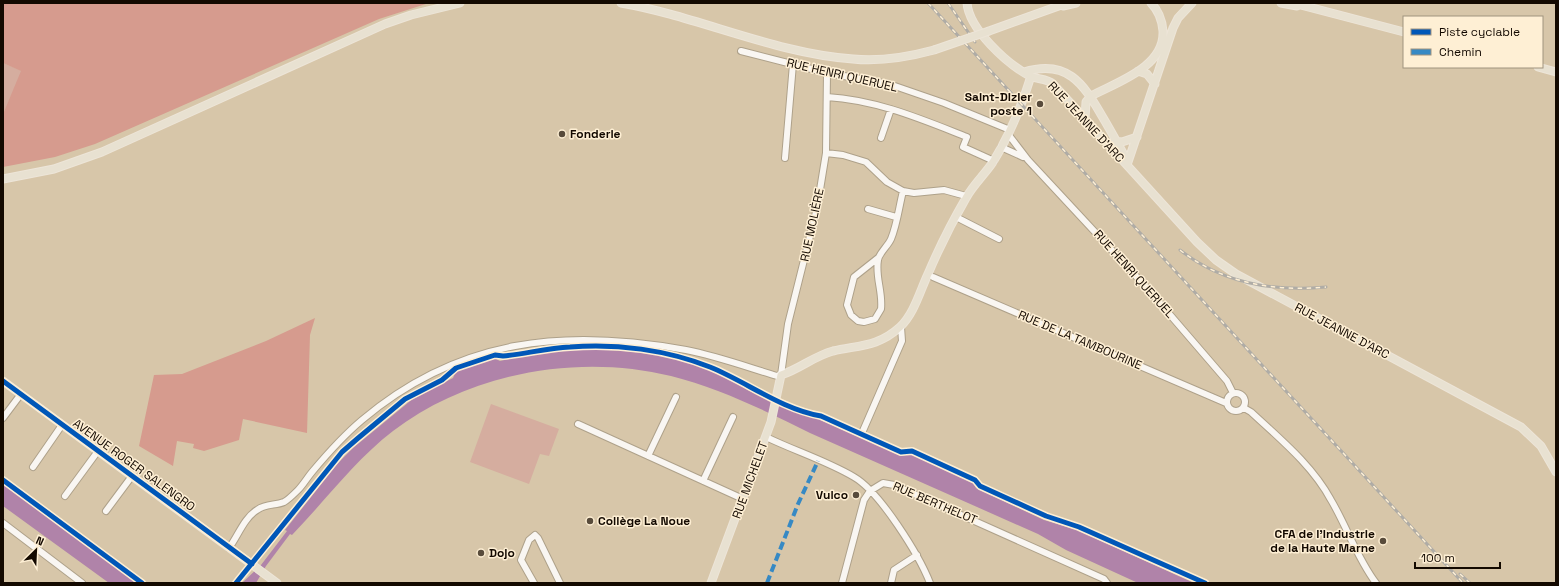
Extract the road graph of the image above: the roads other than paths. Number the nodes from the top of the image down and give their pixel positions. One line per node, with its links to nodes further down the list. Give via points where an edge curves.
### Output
1 (460, 3): 41 (main road, via 385,24 102,152 54,168)
2 (621, 3): 15 (main road, bridge, via 790,48 838,58 904,57 934,50)
3 (967, 3): 23 (main road, via 969,17 979,32 1006,58)
4 (1057, 3): 15 (main road)
5 (1067, 3): 13 (main road)
6 (1076, 3): 13 (main road)
7 (1151, 3): 20 (main road, via 1161,18 1162,41 1153,58)
8 (1192, 3): 24 (main road, via 1178,18)
9 (1281, 3): 14 (main road)
10 (1294, 3): 12 (main road)
11 (1297, 3): 12 (main road)
12 (1312, 8): 14 (main road)
13 (1045, 11): 15 (main road)
14 (1344, 16): 16 (main road)
15 (1023, 18)
16 (1403, 32)
17 (741, 51): 18 (street, RUE HENRI QUERUEL)
18 (793, 64): 22 (street, RUE HENRI QUERUEL); 36 (street)
19 (1542, 68): 21 (main road)
20 (1138, 71): 24 (main road, via 1147,74); 25 (main road)
21 (1556, 72)
22 (827, 73): 26 (street, RUE MOLIÈRE); 29 (street, RUE HENRI QUERUEL, via 889,84 944,103)
23 (1028, 74): 25 (main road, RUE JEANNE D'ARC, via 1042,69 1066,73 1079,81); 28 (main road, RUE JEANNE D'ARC, via 1050,81); 29 (main road)
24 (1155, 84): 31 (main road)
25 (1091, 96): 28 (main road, via 1086,102); 33 (main road, RUE JEANNE D'ARC)
26 (827, 98): 27 (street, via 849,99); 35 (street, RUE MOLIÈRE)
27 (891, 109): 32 (street); 38 (street, via 967,137 963,147)
28 (1085, 119): 30 (main road, RUE JEANNE D'ARC)
29 (1009, 132): 34 (main road); 37 (street, RUE HENRI QUERUEL)
30 (1099, 135): 33 (main road); 40 (main road, RUE JEANNE D'ARC)
31 (1137, 137): 33 (main road); 39 (main road)
32 (881, 138)
33 (1117, 142): 39 (main road, RUE JEANNE D'ARC)
34 (1001, 147): 37 (street, RUE HENRI QUERUEL); 38 (main road)
35 (826, 153): 42 (street, via 866,162 887,182); 51 (street, RUE MOLIÈRE, via 815,216 788,324)
36 (785, 158)
37 (1028, 160): 53 (street, RUE HENRI QUERUEL, via 1147,288 1227,381)
38 (994, 161): 43 (main road)
39 (1128, 162): 40 (main road, RUE JEANNE D'ARC)
40 (1136, 175): 67 (main road, RUE JEANNE D'ARC, via 1197,242 1226,267 1522,427 1541,446)
41 (3, 179)
42 (903, 192): 43 (street, via 944,190); 45 (street)
43 (966, 196): 46 (main road)
44 (868, 209): 45 (street)
45 (896, 217): 48 (street, via 890,241)
46 (956, 217): 47 (street); 50 (main road, via 913,308)
47 (999, 239)
48 (878, 258): 48 (street, via 876,276 881,309 875,319 858,321 851,315 847,305 854,277)
49 (933, 277): 56 (street, RUE DE LA TAMBOURINE)
50 (901, 327): 51 (main road, via 870,345 833,352); 62 (street, via 902,341)
51 (781, 375): 63 (main road, RUE MICHELET); 75 (street, via 687,351 615,340 557,341 498,350 467,358 440,368 389,399 361,421 334,446 299,490 283,502 266,504 252,513)
52 (3, 381): 54 (main road, AVENUE ROGER SALENGRO)
53 (1233, 393): 56 (street); 57 (street, via 1239,393 1244,397)
54 (20, 394): 59 (street); 61 (main road, AVENUE ROGER SALENGRO)
55 (676, 397): 65 (street)
56 (1226, 403): 57 (street, via 1234,412)
57 (1244, 408): 86 (street, via 1294,452 1320,483)
58 (733, 417): 69 (street)
59 (3, 418)
60 (578, 424): 65 (street)
61 (62, 425): 64 (main road, AVENUE ROGER SALENGRO); 66 (street)
62 (862, 432)
63 (766, 437): 70 (street, via 854,477); 72 (main road, RUE MICHELET)
64 (98, 451): 68 (main road, AVENUE ROGER SALENGRO); 71 (street)
65 (648, 456): 69 (street)
66 (33, 467)
67 (1556, 472)
68 (132, 476): 73 (street); 75 (main road, AVENUE ROGER SALENGRO)
69 (703, 481): 72 (street)
70 (870, 491): 76 (street); 82 (street, via 864,500); 85 (street, RUE BERTHELOT, via 889,483 1104,578)
71 (65, 496)
72 (743, 499): 81 (main road, RUE MICHELET)
73 (106, 511)
74 (3, 523): 77 (street)
75 (229, 548): 78 (main road, AVENUE ROGER SALENGRO)
76 (917, 555): 83 (street, via 894,570); 84 (street)
77 (82, 583)
78 (277, 583)
79 (534, 583): 80 (street, via 521,560 531,537 535,536)
80 (560, 583)
81 (711, 583)
82 (842, 583)
83 (891, 583)
84 (930, 583)
85 (1107, 583)
86 (1376, 583)

